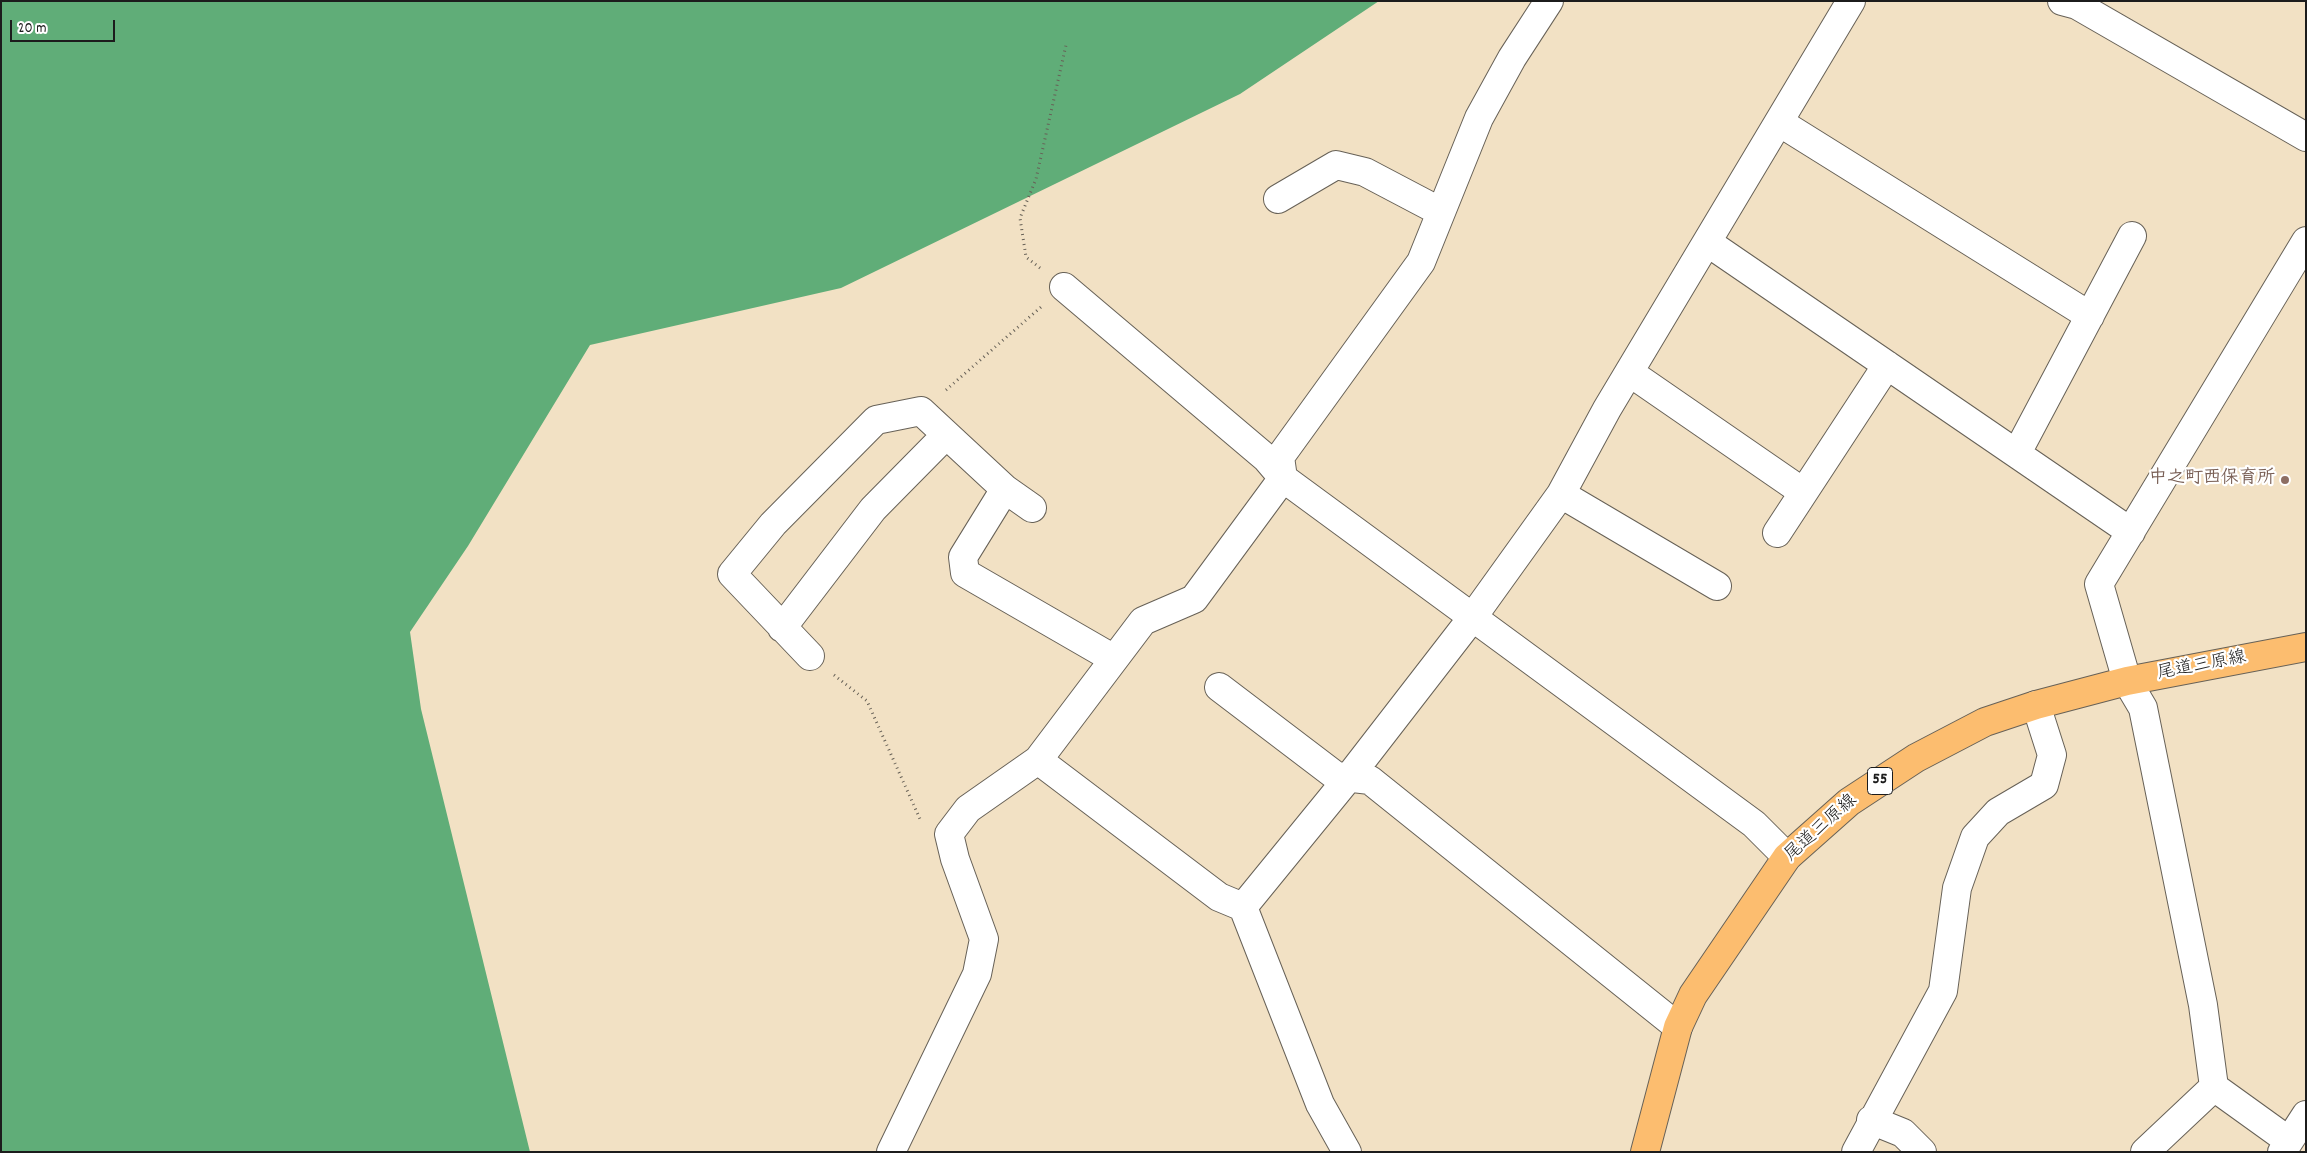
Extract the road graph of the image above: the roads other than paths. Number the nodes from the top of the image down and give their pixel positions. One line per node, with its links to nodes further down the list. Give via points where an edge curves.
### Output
1 (1549, 1): 7 (street, via 1479,118)
2 (1851, 1): 4 (street)
3 (2072, 3): 5 (street)
4 (1779, 122): 10 (street); 12 (street)
5 (2306, 137)
6 (1278, 199): 7 (street, via 1336,165 1365,172)
7 (1441, 212): 17 (street, via 1421,262 1280,456)
8 (2132, 236): 12 (street)
9 (2306, 241): 22 (street)
10 (1707, 242): 13 (street); 14 (street)
11 (1064, 287): 17 (street, via 1266,458)
12 (2090, 316): 16 (street)
13 (1887, 365): 16 (street); 19 (street)
14 (1630, 372): 19 (street); 20 (street)
15 (946, 435): 18 (street); 26 (street, via 873,510); 26 (street, via 921,411 876,420 773,524 732,574)
16 (2017, 454): 22 (street)
17 (1283, 478): 25 (street); 29 (street, via 1194,600 1143,620)
18 (1005, 489): 21 (street); 29 (street, via 963,557 965,573)
19 (1803, 492): 23 (street)
20 (1562, 494): 24 (street); 25 (street)
21 (1032, 508)
22 (2131, 532): 30 (street, via 2100,584)
23 (1777, 533)
24 (1717, 586)
25 (1472, 618): 34 (street); 35 (street, via 1754,824)
26 (782, 628): 28 (street)
27 (2306, 647): 30 (main road, 尾道三原線 / 55)
28 (810, 656)
29 (1114, 659): 33 (street)
30 (2127, 681): 32 (main road, 尾道三原線 / 55); 38 (street, via 2143,708 2203,1004)
31 (1219, 687): 34 (street, via 1336,776)
32 (2036, 705): 35 (main road, 尾道三原線 / 55, via 1985,722 1916,758 1849,802); 40 (street, via 2052,755 2044,785 1998,812 1975,837 1958,888 1943,991)
33 (1038, 760): 36 (street, via 1219,897); 42 (street, via 968,809 949,834 984,939 977,974)
34 (1350, 777): 36 (street); 37 (street, via 1370,780)
35 (1787, 857): 37 (main road, 尾道三原線 / 55, via 1694,995)
36 (1243, 907): 43 (street, via 1320,1104)
37 (1678, 1027): 44 (main road, 尾道三原線 / 55)
38 (2214, 1088): 41 (street); 47 (street)
39 (2306, 1114): 41 (street)
40 (1871, 1120): 45 (street); 46 (street, via 1903,1132)
41 (2286, 1146)
42 (891, 1152)
43 (1347, 1152)
44 (1645, 1152)
45 (1856, 1152)
46 (1922, 1152)
47 (2145, 1152)

